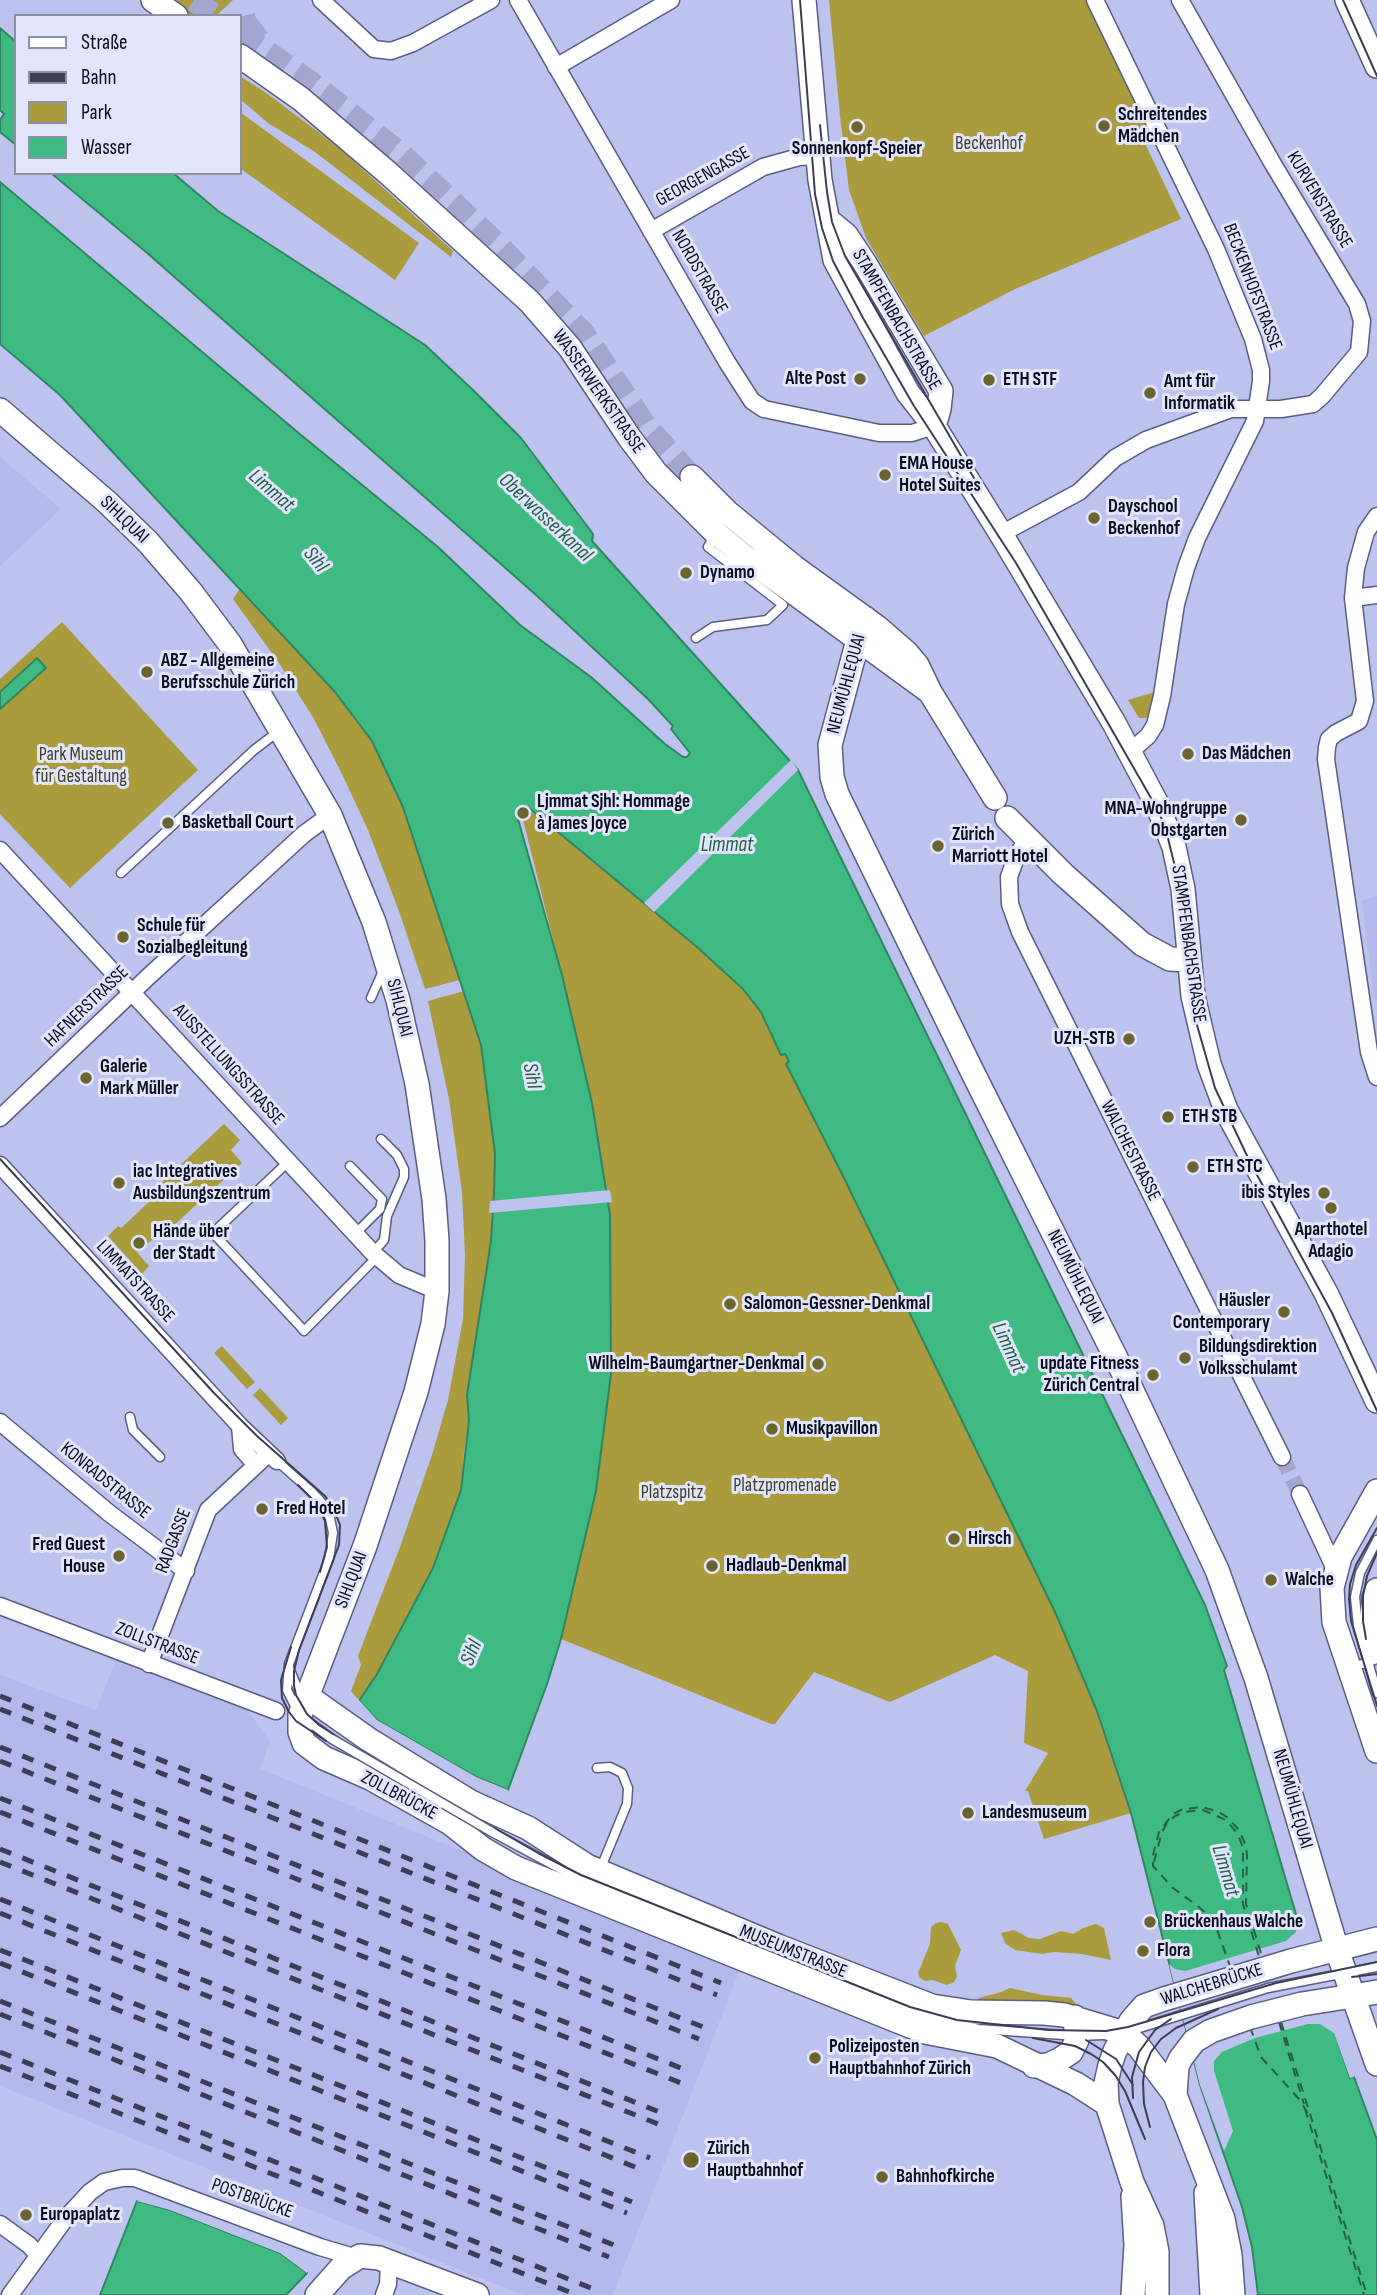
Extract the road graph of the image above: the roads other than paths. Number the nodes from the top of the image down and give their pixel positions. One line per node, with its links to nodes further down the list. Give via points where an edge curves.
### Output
1 (153, 0): 10 (street)
2 (321, 0): 3 (street, via 374,49 391,51)
3 (491, 0)
4 (518, 0): 13 (street, NORDSTRASSE)
5 (671, 0): 13 (street)
6 (804, 0): 14 (street, STAMPFENBACHSTRASSE)
7 (1095, 0): 16 (street, BECKENHOFSTRASSE, via 1205,225 1252,339 1261,370)
8 (1180, 0): 16 (street, KURVENSTRASSE, via 1357,304 1362,321 1359,352 1322,396 1299,407)
9 (1348, 0): 12 (street)
10 (173, 14)
11 (242, 58): 22 (street, WASSERWERKSTRASSE, via 301,99 530,302 570,348 629,437)
12 (1377, 66)
13 (556, 67): 15 (street, NORDSTRASSE)
14 (818, 156): 15 (street, GEORGENGASSE, via 763,167); 18 (street, STAMPFENBACHSTRASSE, via 829,221 846,235 864,262 941,391)
15 (651, 231): 18 (street, NORDSTRASSE, via 752,401 764,408 879,433 912,433)
16 (1256, 408): 21 (street, KURVENSTRASSE, via 1231,408 1128,448 1079,492); 28 (street, BECKENHOFSTRASSE, via 1255,421 1186,568 1154,726)
17 (0, 410): 27 (street, SIHLQUAI, via 148,542 230,644)
18 (934, 426): 21 (street, STAMPFENBACHSTRASSE)
19 (692, 477): 25 (street, WASSERWERKSTRASSE)
20 (1377, 516): 24 (street, via 1366,533)
21 (1001, 534): 28 (street, STAMPFENBACHSTRASSE)
22 (712, 540): 25 (street, WASSERWERKSTRASSE); 26 (lane, via 783,605 767,620 713,627)
23 (1377, 595): 24 (street)
24 (1353, 598): 39 (street, via 1365,701 1359,721 1329,739 1326,759)
25 (861, 629): 29 (street, WASSERWERKSTRASSE, via 930,692); 77 (street, NEUMÜHLEQUAI, via 830,745 837,794 1217,1570 1269,1720)
26 (696, 638)
27 (282, 730): 30 (street, SIHLQUAI); 34 (lane, via 254,750)
28 (1130, 752): 35 (street, STAMPFENBACHSTRASSE, via 1174,847)
29 (995, 798)
30 (330, 815): 36 (street, SIHLQUAI); 37 (street, HAFNERSTRASSE)
31 (1007, 818): 32 (street)
32 (1027, 840): 35 (street, via 1142,944 1158,955); 53 (street, WALCHESTRASSE, via 1009,877 1010,904 1020,932)
33 (0, 850): 37 (street, AUSSTELLUNGSSTRASSE)
34 (121, 873)
35 (1189, 960): 49 (street, STAMPFENBACHSTRASSE, via 1203,1041 1226,1110 1326,1293)
36 (387, 961): 38 (lane); 48 (street, SIHLQUAI, via 434,1199)
37 (132, 993): 41 (street, HAFNERSTRASSE); 43 (street, AUSSTELLUNGSSTRASSE)
38 (370, 998)
39 (1373, 1051): 40 (street)
40 (1377, 1077)
41 (0, 1118)
42 (381, 1139): 47 (lane, via 397,1155 404,1177)
43 (288, 1162): 46 (street, AUSSTELLUNGSSTRASSE); 47 (lane, via 213,1233 304,1331)
44 (0, 1165): 54 (street, LIMMATSTRASSE, via 240,1426 242,1449)
45 (350, 1166): 46 (lane, via 382,1199 380,1209)
46 (355, 1235): 47 (street, AUSSTELLUNGSSTRASSE)
47 (375, 1255): 48 (street, AUSSTELLUNGSSTRASSE, via 399,1275)
48 (437, 1291): 67 (street, SIHLQUAI, via 416,1392 365,1546)
49 (1377, 1401)
50 (130, 1417): 52 (lane, via 133,1430)
51 (0, 1422): 59 (street, KONRADSTRASSE)
52 (160, 1457)
53 (1282, 1457)
54 (267, 1460): 59 (street, RADGASSE, via 208,1510); 65 (lane, via 324,1505 333,1533 328,1559)
55 (1377, 1491): 58 (street)
56 (1300, 1494): 58 (street)
57 (1377, 1540): 60 (lane, via 1360,1573)
58 (1335, 1569): 62 (street, via 1334,1622)
59 (186, 1571): 64 (street, RADGASSE)
60 (1370, 1593): 62 (street, via 1372,1617)
61 (0, 1606): 64 (street, ZOLLSTRASSE)
62 (1365, 1659): 63 (lane); 66 (lane); 70 (street)
63 (1377, 1659)
64 (149, 1664): 68 (street, ZOLLSTRASSE)
65 (289, 1664): 67 (lane); 67 (lane, via 287,1690)
66 (1377, 1693)
67 (303, 1705): 68 (lane, ZOLLSTRASSE); 69 (street, ZOLLBRÜCKE); 69 (street, ZOLLBRÜCKE, via 300,1732 304,1743)
68 (276, 1711)
69 (332, 1739): 73 (street, ZOLLBRÜCKE, via 370,1778 450,1824); 73 (street, ZOLLBRÜCKE, via 368,1739 471,1802)
70 (1377, 1751)
71 (597, 1768): 75 (lane, via 622,1773 628,1788 627,1804)
72 (528, 1828): 73 (street, ZOLLBRÜCKE); 75 (street, MUSEUMSTRASSE)
73 (491, 1832): 74 (street, ZOLLBRÜCKE); 78 (lane, via 579,1879)
74 (516, 1868): 78 (street, MUSEUMSTRASSE)
75 (599, 1872): 78 (street, MUSEUMSTRASSE)
76 (1377, 1939): 77 (street)
77 (1336, 1950): 80 (street, NEUMÜHLEQUAI); 81 (street)
78 (771, 1963): 85 (street, MUSEUMSTRASSE, via 945,2008)
79 (1377, 1967): 80 (lane)
80 (1345, 1974): 81 (lane); 83 (street, NEUMÜHLEQUAI)
81 (1317, 1978): 83 (street); 86 (street, WALCHEBRÜCKE, via 1179,2006 1144,2006); 89 (street, via 1188,2047 1177,2066)
82 (1377, 1992): 83 (street)
83 (1353, 1996): 87 (street, NEUMÜHLEQUAI)
84 (1083, 2026): 85 (street, MUSEUMSTRASSE, via 1044,2012); 86 (street, MUSEUMSTRASSE); 88 (street, via 1065,2057)
85 (980, 2027): 88 (street, MUSEUMSTRASSE, via 996,2046)
86 (1124, 2033): 89 (street); 90 (street, WALCHEBRÜCKE, via 1110,2065)
87 (1377, 2064)
88 (1034, 2066): 90 (street, MUSEUMSTRASSE)
89 (1175, 2095): 91 (street)
90 (1107, 2104): 92 (street)
91 (1205, 2175): 103 (street); 104 (street, via 1223,2219)
92 (1132, 2182): 101 (street); 102 (street, via 1152,2226)
93 (0, 2224): 94 (street)
94 (38, 2255): 95 (street, POSTBRÜCKE, via 90,2192 104,2182 135,2178); 97 (street)
95 (354, 2257): 96 (street); 98 (street)
96 (388, 2262): 99 (street); 100 (street)
97 (10, 2295)
98 (317, 2295)
99 (384, 2295)
100 (477, 2295)
101 (1133, 2295)
102 (1157, 2295)
103 (1212, 2295)
104 (1233, 2295)

